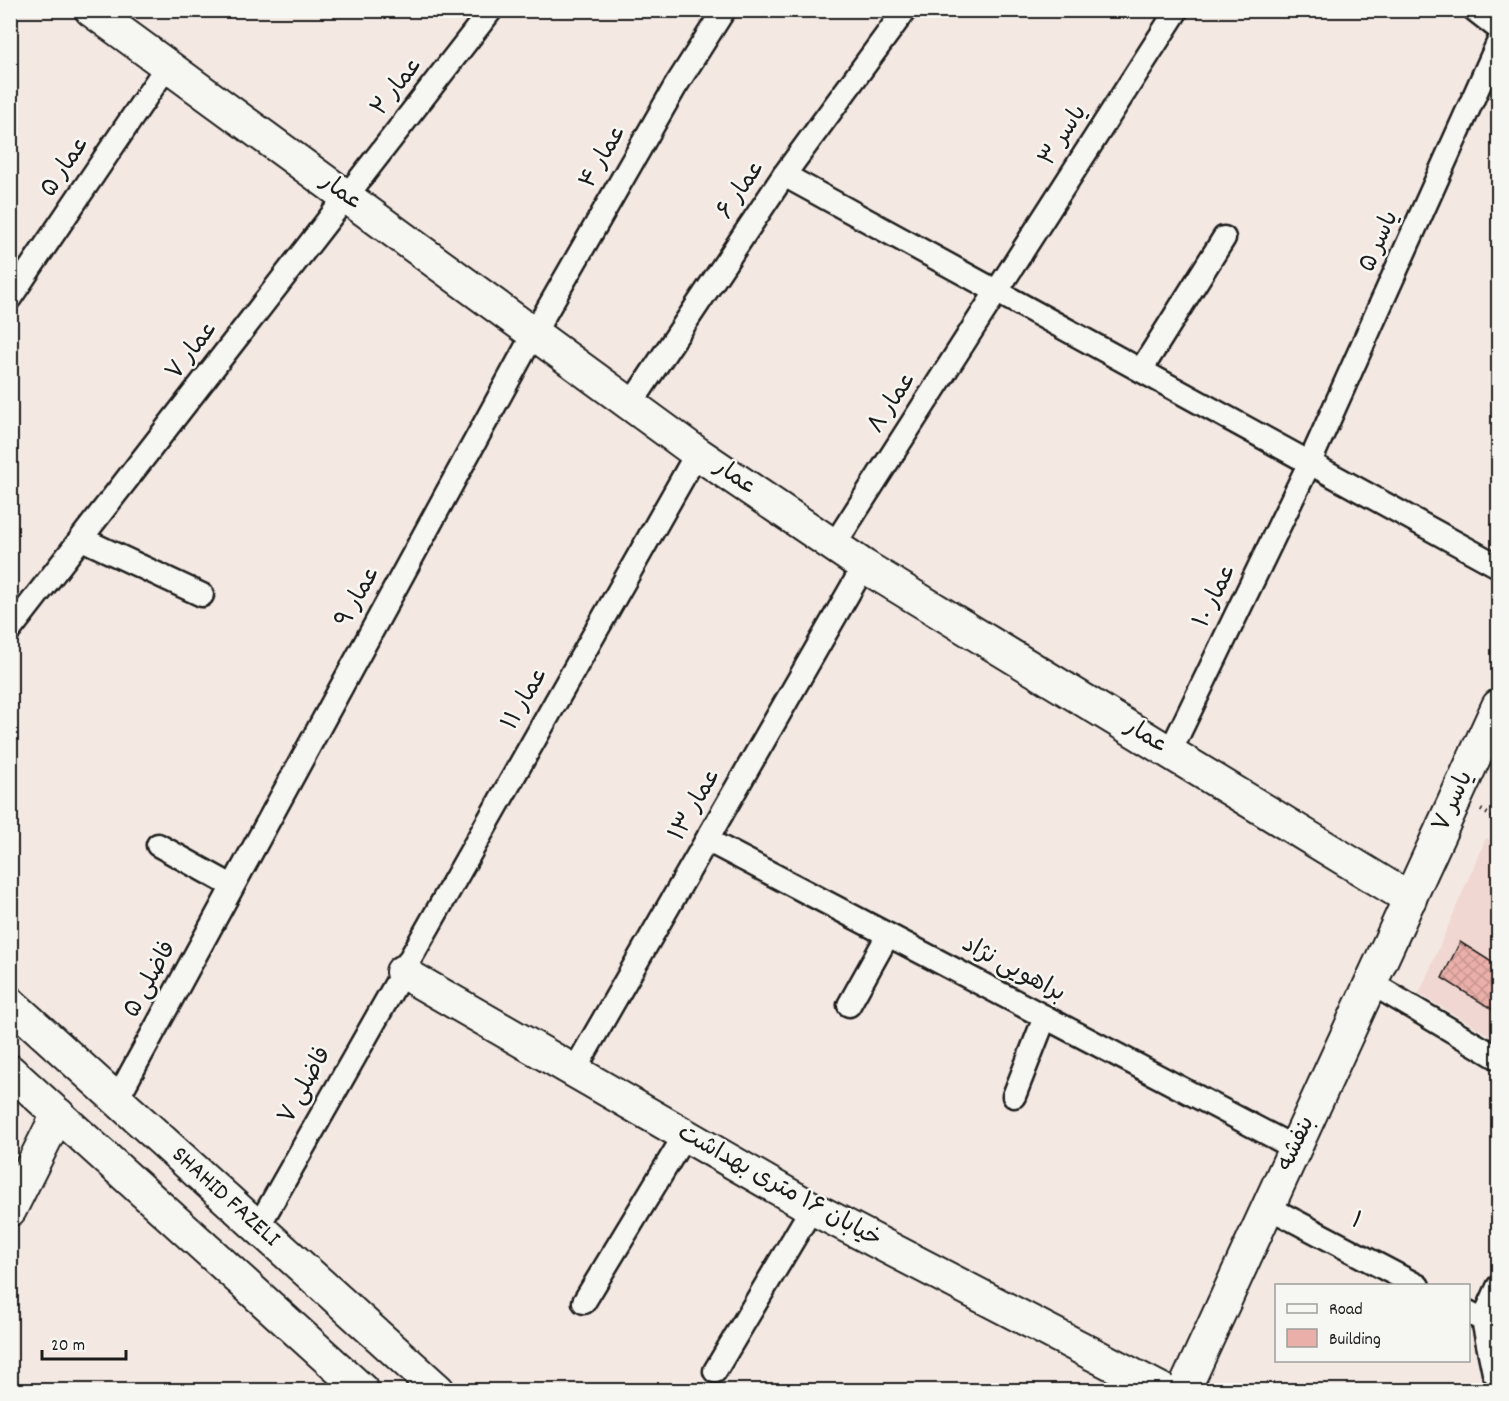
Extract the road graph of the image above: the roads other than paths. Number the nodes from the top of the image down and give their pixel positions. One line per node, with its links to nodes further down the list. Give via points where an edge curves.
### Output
1 (91, 10): 9 (street, عمار)
2 (491, 10): 11 (street, عمار ۲)
3 (724, 10): 15 (street, عمار ۴)
4 (905, 10): 10 (street, عمار ۶)
5 (1177, 10): 13 (street, یاسر ۳)
6 (1476, 10): 7 (street)
7 (1498, 28)
8 (1498, 44): 19 (street, یاسر ۵)
9 (167, 66): 11 (street, عمار); 14 (street, عمار ۵)
10 (784, 175): 13 (street); 17 (street, عمار ۶)
11 (347, 197): 15 (street, عمار); 20 (street, عمار ۷)
12 (1224, 238): 16 (street)
13 (997, 291): 16 (street); 21 (street, عمار ۸)
14 (10, 298)
15 (534, 333): 17 (street, عمار); 30 (street, عمار ۹)
16 (1141, 370): 19 (street)
17 (631, 404): 18 (street, عمار)
18 (698, 453): 21 (street, عمار); 33 (street, عمار ۱۱)
19 (1310, 462): 23 (street); 27 (street, عمار ۱۰)
20 (82, 539): 24 (street); 25 (street, عمار ۷)
21 (834, 545): 22 (street, عمار)
22 (864, 566): 27 (street, عمار); 28 (street, عمار ۱۳)
23 (1498, 566)
24 (202, 595)
25 (10, 630)
26 (1498, 706): 31 (street, یاسر ۷)
27 (1170, 752): 31 (street, عمار)
28 (706, 840): 32 (street, براهویی نژاد); 40 (street, عمار ۱۳)
29 (158, 845): 30 (street)
30 (232, 886): 42 (street, فاضلی ۵)
31 (1410, 898): 34 (street, بنفشه)
32 (888, 935): 36 (street); 37 (street, براهویی نژاد)
33 (402, 972): 40 (street, خیابان ۱۶ متری بهداشت); 49 (street, فاضلی ۷)
34 (1371, 983): 38 (street); 45 (street, بنفشه)
35 (10, 1003): 42 (street, SHAHID FAZELI)
36 (849, 1005)
37 (1045, 1017): 41 (street); 45 (street, براهویی نژاد)
38 (1498, 1058)
39 (10, 1071): 43 (street, SHAHID FAZELI)
40 (574, 1071): 44 (street, خیابان ۱۶ متری بهداشت)
41 (1014, 1096)
42 (117, 1099): 49 (street, SHAHID FAZELI)
43 (58, 1114): 48 (street); 55 (street, SHAHID FAZELI)
44 (685, 1135): 47 (street, خیابان ۱۶ متری بهداشت); 53 (street)
45 (1295, 1148): 46 (street, بنفشه)
46 (1268, 1207): 50 (street, ۱); 61 (street, بنفشه)
47 (812, 1208): 56 (street); 60 (street, خیابان ۱۶ متری بهداشت)
48 (10, 1210)
49 (258, 1227): 52 (street, SHAHID FAZELI)
50 (1414, 1284)
51 (1498, 1287): 54 (street)
52 (328, 1290): 55 (street); 59 (street, SHAHID FAZELI)
53 (584, 1302)
54 (1476, 1316): 57 (street)
55 (296, 1330): 58 (street, SHAHID FAZELI)
56 (715, 1371)
57 (1498, 1376)
58 (362, 1390)
59 (438, 1390)
60 (1162, 1390)
61 (1184, 1390)

